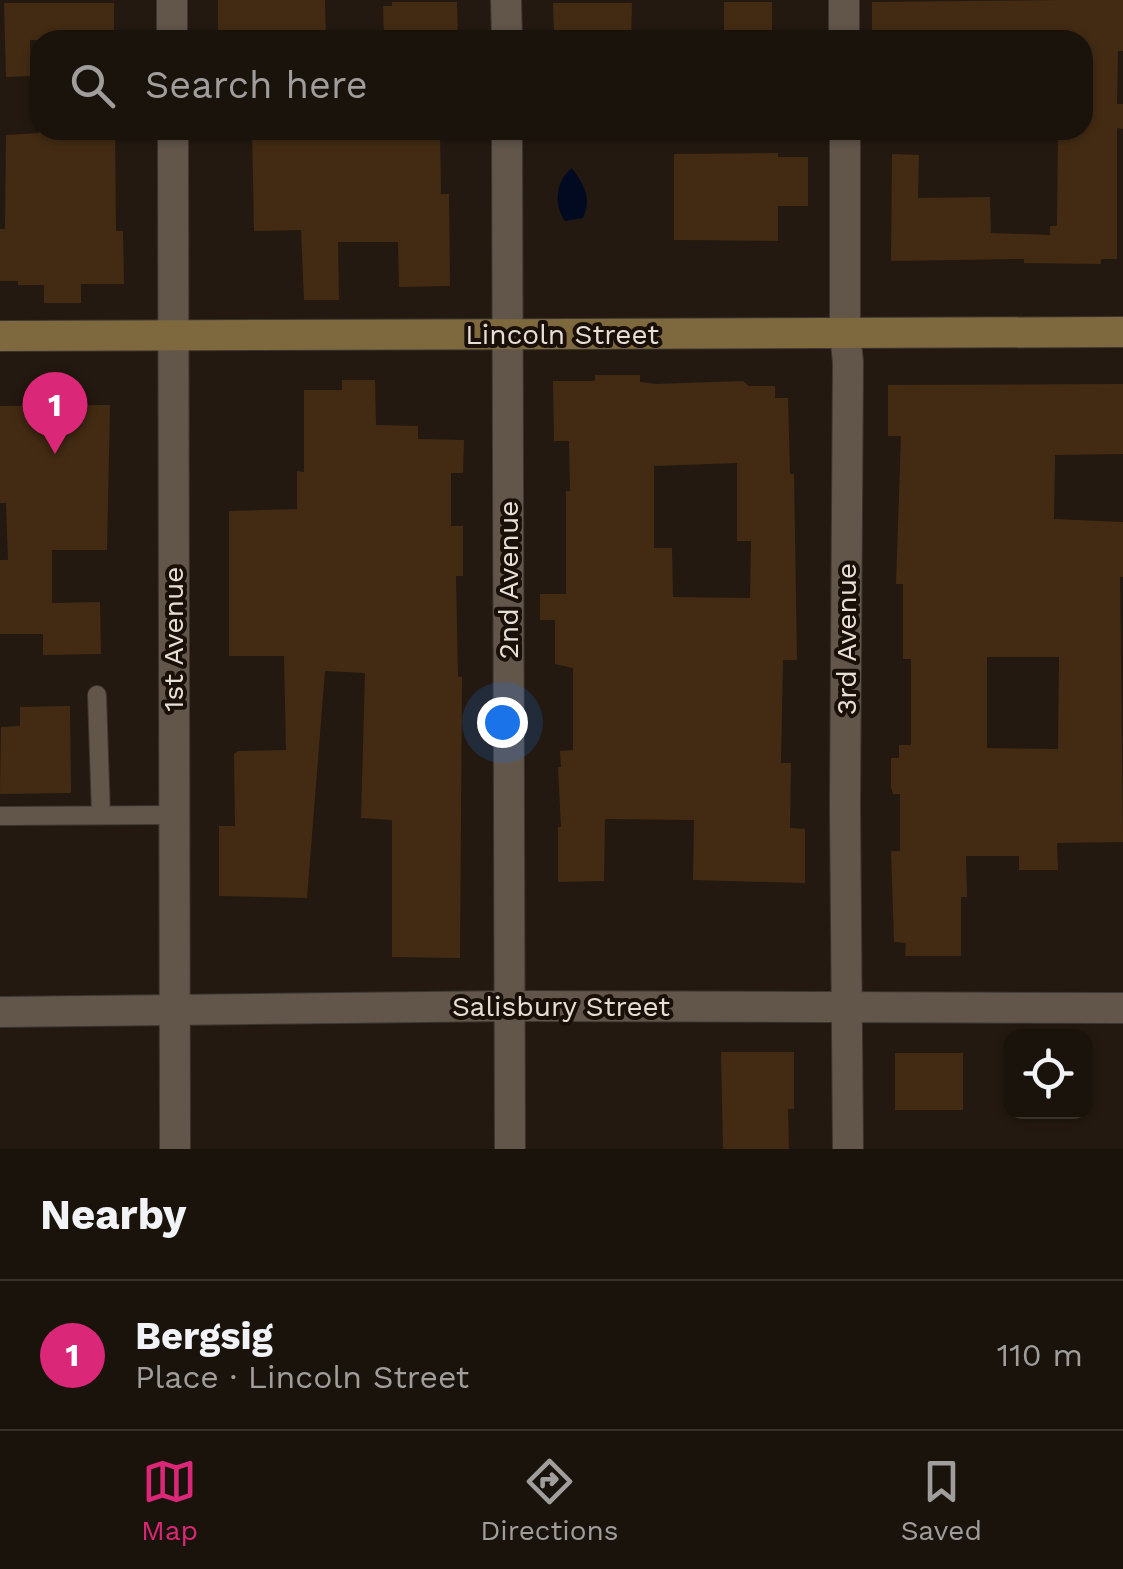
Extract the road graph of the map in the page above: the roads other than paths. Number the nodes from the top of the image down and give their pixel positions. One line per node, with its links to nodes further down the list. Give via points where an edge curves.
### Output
1 (172, 0): 4 (street)
2 (506, 0): 5 (street)
3 (844, 0): 6 (street)
4 (172, 30)
5 (506, 30)
6 (844, 30)
7 (173, 140): 14 (street, 1st Avenue)
8 (507, 140): 12 (street, 2nd Avenue)
9 (845, 140): 11 (street, 3rd Avenue)
10 (1123, 332): 11 (street, Lincoln Street)
11 (845, 333): 12 (street, Lincoln Street); 20 (street, 3rd Avenue)
12 (507, 334): 14 (street, Lincoln Street); 19 (street, 2nd Avenue)
13 (0, 336): 14 (street, Lincoln Street)
14 (175, 337): 17 (street, 1st Avenue)
15 (97, 695): 16 (lane)
16 (101, 815): 17 (lane); 18 (lane)
17 (174, 815): 22 (street, 1st Avenue)
18 (0, 816)
19 (508, 1006): 20 (street, Salisbury Street); 22 (street, Salisbury Street); 25 (street, 2nd Avenue)
20 (848, 1006): 21 (street, Salisbury Street); 26 (street, 3rd Avenue)
21 (1123, 1008)
22 (174, 1010): 23 (street, Salisbury Street); 24 (street, 1st Avenue)
23 (0, 1012)
24 (175, 1149)
25 (510, 1149)
26 (848, 1149)

